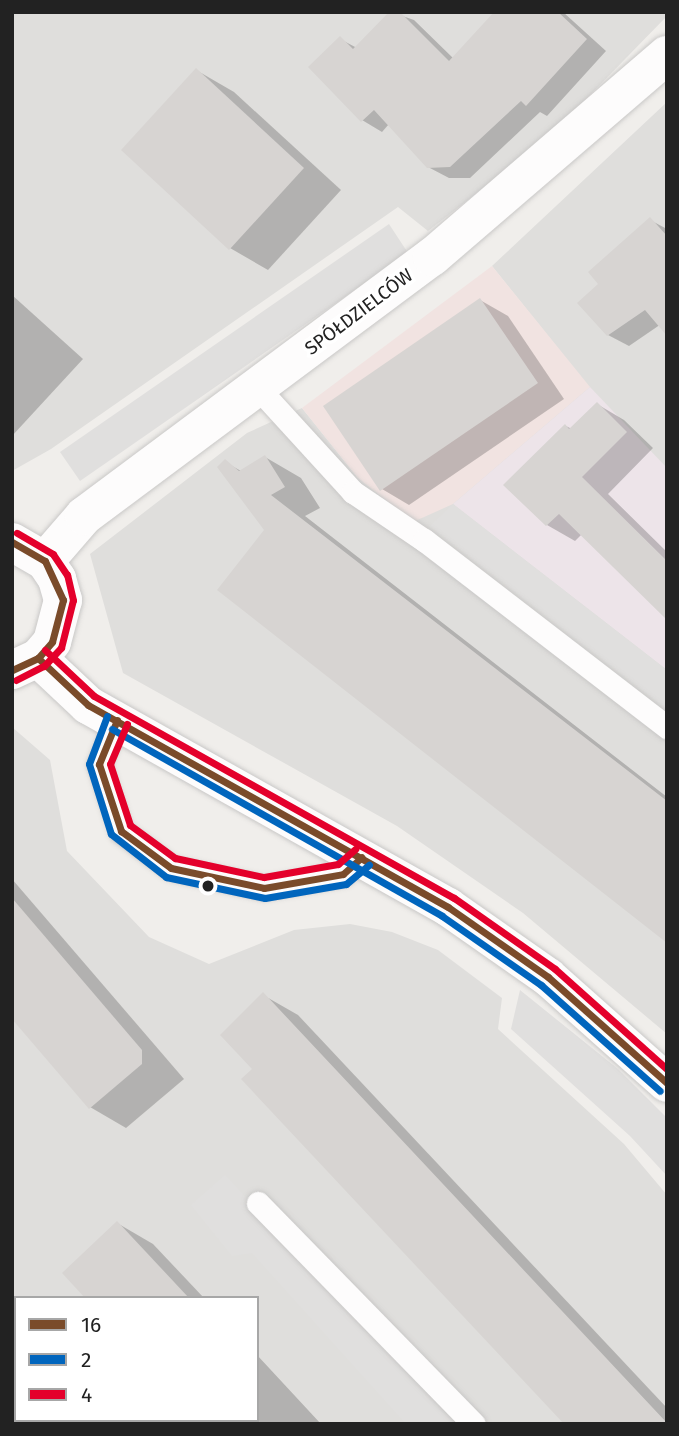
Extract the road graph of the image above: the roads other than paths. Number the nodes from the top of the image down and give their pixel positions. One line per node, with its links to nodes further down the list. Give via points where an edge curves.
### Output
1 (667, 55): 2 (street, SPÓŁDZIELCÓW, via 432,257)
2 (257, 387): 4 (street, SPÓŁDZIELCÓW, via 84,516); 7 (lane, via 353,492 424,540)
3 (12, 542): 4 (street)
4 (45, 561): 5 (street, via 58,579 63,600 57,632)
5 (25, 664): 6 (street)
6 (117, 720): 8 (street); 8 (lane, via 99,764 121,831 171,868 264,888 343,874)
7 (667, 727)
8 (362, 857): 9 (street, via 449,907 548,977)
9 (667, 1083)
10 (258, 1203): 11 (lane)
11 (474, 1424)

